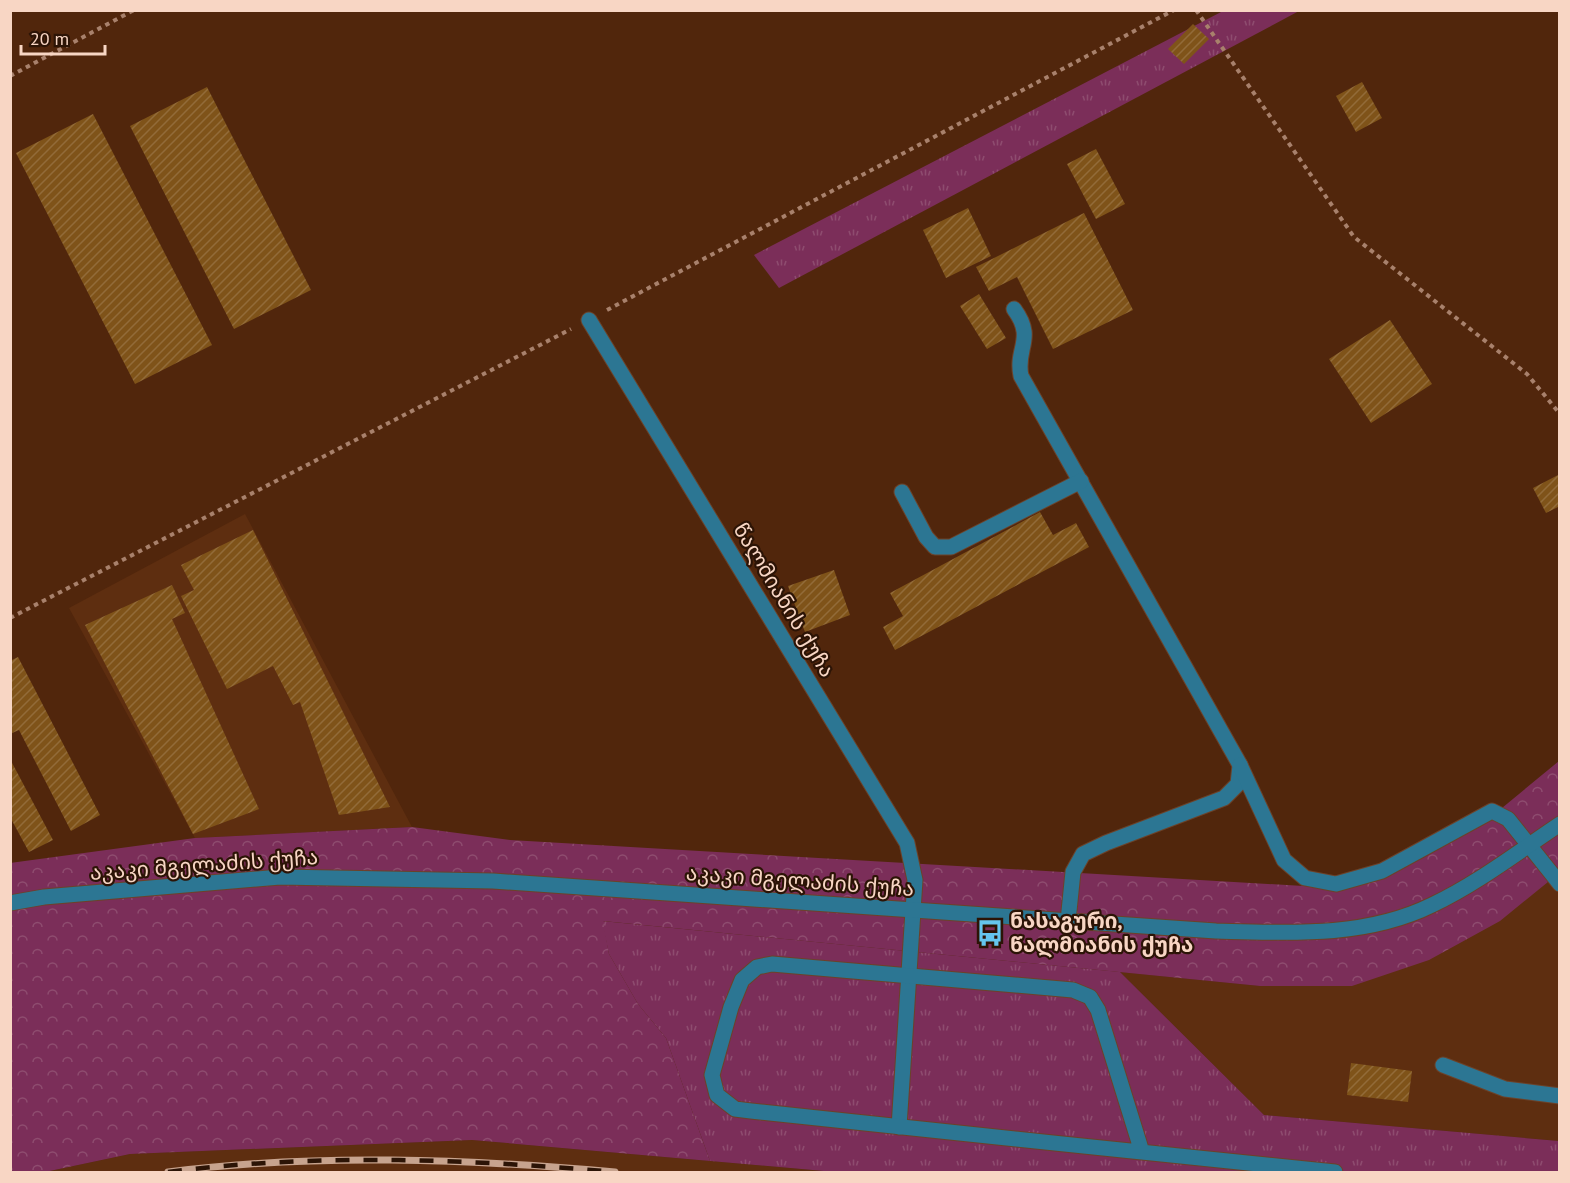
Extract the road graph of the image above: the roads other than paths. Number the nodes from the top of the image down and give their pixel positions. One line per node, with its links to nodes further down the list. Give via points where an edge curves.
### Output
1 (1014, 309): 3 (street, via 1022,320 1026,337 1019,365 1022,376)
2 (589, 320): 10 (street, წალმიანის ქუჩა, via 907,843 915,880)
3 (1081, 481): 4 (street, via 951,547 935,547 926,537); 5 (street)
4 (902, 492)
5 (1240, 765): 7 (street, via 1284,860 1305,878 1336,884 1382,871 1492,811 1508,819); 11 (street, via 1238,784 1224,798 1083,854 1072,872)
6 (1560, 824): 7 (street, აკაკი მგელაძის ქუჩა)
7 (1528, 846): 8 (street); 11 (street, აკაკი მგელაძის ქუჩა, via 1431,906 1381,923 1305,934)
8 (1560, 884)
9 (10, 903): 10 (street, აკაკი მგელაძის ქუჩა, via 280,877 493,881)
10 (913, 910): 11 (street, აკაკი მგელაძის ქუჩა); 12 (street, წალმიანის ქუჩა)
11 (1068, 921)
12 (910, 976): 15 (street, წალმიანის ქუჩა); 15 (street, via 772,964 757,967 742,980 712,1075 717,1095 735,1109); 16 (street, via 1073,990 1090,996 1098,1010)
13 (1443, 1065): 14 (street, via 1505,1089)
14 (1560, 1096)
15 (899, 1127): 16 (street)
16 (1142, 1152): 17 (street)
17 (1335, 1173)

